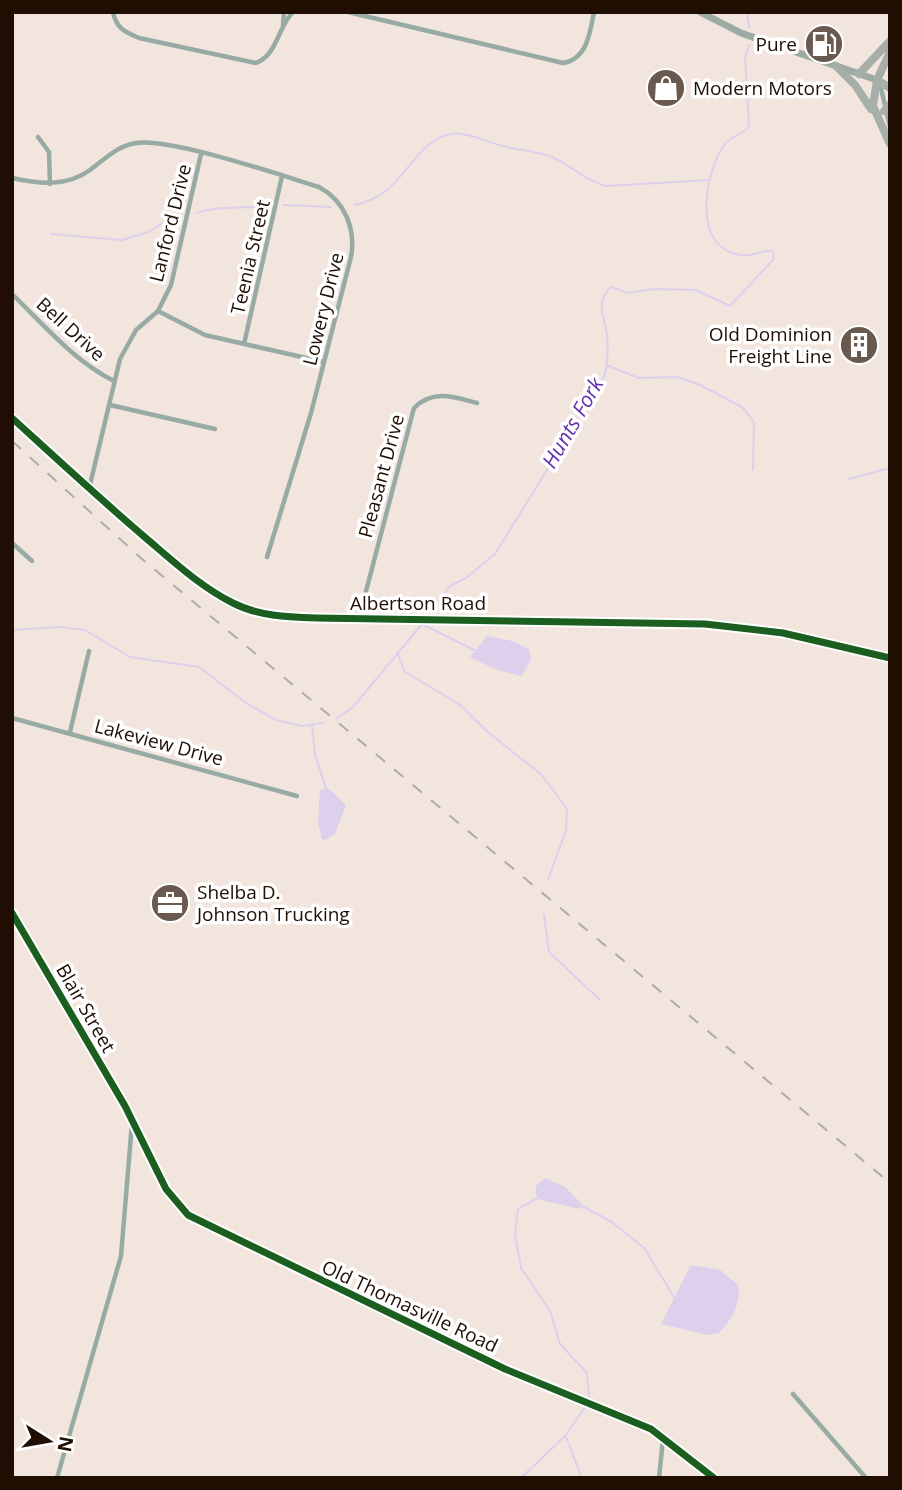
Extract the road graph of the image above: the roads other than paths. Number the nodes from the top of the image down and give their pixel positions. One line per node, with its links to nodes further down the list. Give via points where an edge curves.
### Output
1 (113, 12): 7 (street, via 122,31 139,38 250,63 264,60 274,49)
2 (284, 12): 7 (street)
3 (293, 12): 7 (street)
4 (348, 12): 5 (street, via 563,63 573,61 586,46)
5 (594, 12)
6 (700, 12): 10 (main road, via 741,33)
7 (282, 26)
8 (890, 41): 11 (highway)
9 (890, 52): 13 (highway)
10 (836, 66): 11 (main road); 16 (main road)
11 (859, 74): 13 (main road)
12 (890, 79): 13 (main road)
13 (877, 80): 14 (main road); 15 (street); 16 (main road, via 872,99)
14 (890, 88)
15 (887, 107): 17 (street)
16 (875, 115): 19 (main road)
17 (890, 127)
18 (38, 137): 23 (street, via 49,152)
19 (890, 144)
20 (201, 154): 21 (street, Lowery Drive); 23 (street, Lowery Drive, via 137,143 117,149 78,177); 25 (street, Lanford Drive, via 174,274)
21 (282, 176): 26 (street, Teenia Street); 27 (street, Lowery Drive, via 332,195 352,232 351,257)
22 (12, 178): 23 (street, Lowery Drive)
23 (50, 184)
24 (12, 294): 28 (street, Bell Drive, via 95,372)
25 (158, 311): 26 (street, via 190,329); 28 (street, Lanford Drive, via 129,339)
26 (244, 344): 27 (street)
27 (324, 362): 35 (street, Lowery Drive)
28 (114, 381): 30 (street, Lanford Drive)
29 (477, 403): 37 (street, Pleasant Drive, via 436,396 414,408)
30 (110, 405): 32 (street); 33 (street, Lanford Drive)
31 (12, 418): 33 (street, Albertson Road)
32 (215, 429)
33 (89, 489): 37 (street, Albertson Road, via 233,604 281,616)
34 (12, 543): 36 (street)
35 (267, 557)
36 (32, 561)
37 (359, 618): 39 (street, Albertson Road, via 705,624 783,633)
38 (89, 651): 41 (street)
39 (890, 658)
40 (12, 718): 41 (street, Lakeview Drive)
41 (70, 733): 42 (street, Lakeview Drive)
42 (297, 796)
43 (12, 913): 44 (street, Blair Street)
44 (132, 1119): 46 (street, Old Thomasville Road, via 166,1189 201,1224 505,1369); 47 (street, via 121,1255)
45 (793, 1394): 50 (street)
46 (663, 1438): 48 (street); 49 (street, Old Thomasville Road)
47 (57, 1478)
48 (659, 1478)
49 (714, 1478)
50 (866, 1478)

